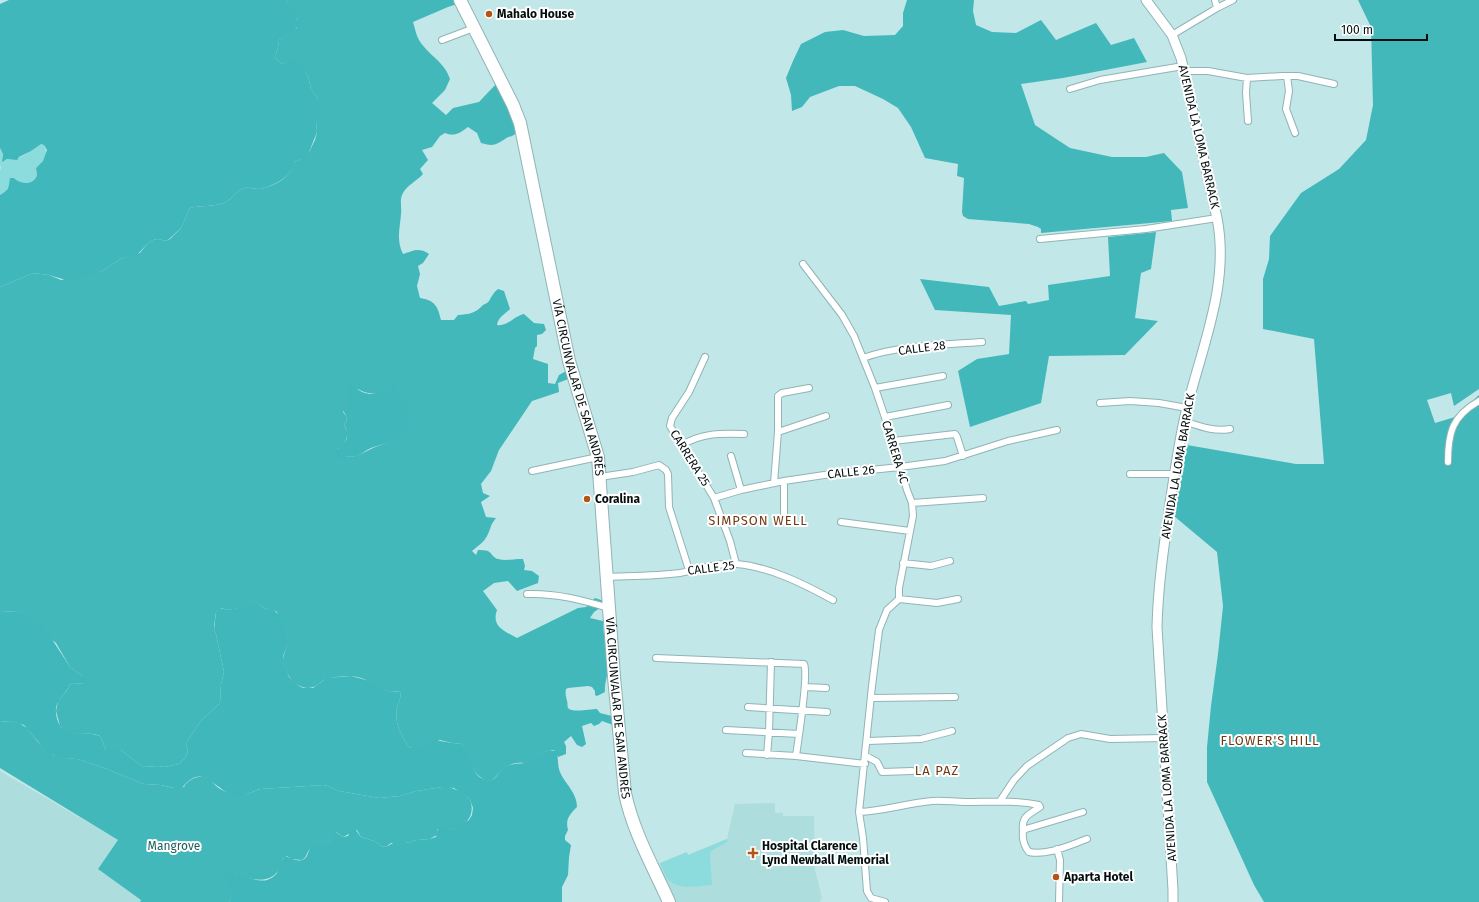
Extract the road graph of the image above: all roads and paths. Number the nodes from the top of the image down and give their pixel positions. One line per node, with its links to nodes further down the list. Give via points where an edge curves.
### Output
1 (460, 0): 6 (highway, VÍA CIRCUNVALAR DE SAN ANDRÉS)
2 (1146, 0): 7 (main road, AVENIDA LA LOMA BARRACK)
3 (1215, 0): 5 (street)
4 (1233, 0): 5 (street)
5 (1217, 8): 7 (street)
6 (474, 28): 8 (street); 40 (highway, VÍA CIRCUNVALAR DE SAN ANDRÉS, via 514,105 520,123 569,361)
7 (1172, 35): 9 (main road, AVENIDA LA LOMA BARRACK, via 1178,45)
8 (442, 40)
9 (1184, 69): 11 (street); 13 (street, via 1100,80); 16 (main road, AVENIDA LA LOMA BARRACK)
10 (1287, 76): 11 (street); 12 (street); 15 (street, via 1289,91 1286,109)
11 (1247, 78): 14 (street)
12 (1334, 84)
13 (1070, 89)
14 (1248, 121)
15 (1295, 133)
16 (1217, 218): 17 (street, via 1146,229); 28 (main road, AVENIDA LA LOMA BARRACK, via 1221,244 1220,281)
17 (1040, 239)
18 (803, 264): 21 (street, CARRERA 4C, via 846,321)
19 (982, 342): 21 (street, CALLE 28, via 907,349)
20 (705, 357): 37 (street, CARRERA 25, via 689,392 672,418 672,430)
21 (862, 358): 24 (street, CARRERA 4C)
22 (944, 376): 24 (street)
23 (809, 388): 34 (street, via 779,395)
24 (875, 388): 30 (street, CARRERA 4C)
25 (1479, 401): 41 (street, via 1464,412 1452,427 1448,444)
26 (1100, 402): 28 (street, via 1159,402)
27 (948, 404): 30 (street)
28 (1187, 408): 31 (main road, AVENIDA LA LOMA BARRACK)
29 (826, 416): 34 (street)
30 (884, 417): 36 (street, CARRERA 4C)
31 (1184, 421): 32 (street, via 1214,430); 45 (main road, AVENIDA LA LOMA BARRACK)
32 (1230, 429)
33 (1057, 430): 39 (street, CALLE 26, via 1008,441)
34 (778, 432): 48 (street)
35 (744, 434): 37 (street, via 714,433 691,439)
36 (893, 442): 39 (street, via 954,434); 42 (street, CARRERA 4C)
37 (682, 445): 50 (street, CARRERA 25)
38 (730, 456): 49 (street)
39 (963, 456): 42 (street, CALLE 26)
40 (598, 457): 43 (street); 46 (highway, VÍA CIRCUNVALAR DE SAN ANDRÉS)
41 (1448, 462)
42 (900, 467): 47 (street, CALLE 26); 52 (street, CARRERA 4C)
43 (532, 471)
44 (1130, 474): 45 (street)
45 (1174, 474): 80 (main road, AVENIDA LA LOMA BARRACK, via 1157,627)
46 (600, 476): 59 (street, via 659,466 666,470 669,478 669,507); 60 (highway, VÍA CIRCUNVALAR DE SAN ANDRÉS)
47 (784, 481): 48 (street, CALLE 26); 53 (street)
48 (774, 483): 49 (street, CALLE 26)
49 (741, 490): 50 (street, CALLE 26)
50 (714, 498): 58 (street, CARRERA 25)
51 (983, 498): 52 (street)
52 (912, 503): 55 (street, CARRERA 4C)
53 (784, 515)
54 (841, 522): 55 (street)
55 (910, 531): 57 (street, CARRERA 4C)
56 (950, 562): 57 (street, via 931,566)
57 (903, 563): 62 (street, CARRERA 4C)
58 (736, 564): 59 (street, CALLE 25); 64 (street, CALLE 25, via 791,579)
59 (689, 570): 60 (street, CALLE 25, via 658,575)
60 (607, 577): 65 (highway, VÍA CIRCUNVALAR DE SAN ANDRÉS)
61 (527, 594): 65 (street, via 555,595)
62 (898, 599): 63 (street, via 937,603); 71 (street, via 887,610 879,630)
63 (958, 599)
64 (833, 600)
65 (609, 608): 94 (highway, VÍA CIRCUNVALAR DE SAN ANDRÉS, via 625,793 644,852)
66 (656, 658): 67 (street)
67 (770, 662): 68 (street, via 804,664); 73 (street)
68 (805, 687): 69 (street); 74 (street)
69 (826, 688)
70 (955, 697): 71 (street)
71 (872, 698): 81 (street)
72 (748, 707): 73 (street)
73 (770, 708): 74 (street); 78 (street)
74 (802, 710): 75 (street); 79 (street)
75 (827, 712)
76 (726, 730): 78 (street)
77 (952, 731): 81 (street, via 921,739)
78 (769, 732): 79 (street); 83 (street)
79 (799, 734): 84 (street)
80 (1164, 738): 88 (street, via 1110,739 1081,734 1068,738 1027,766); 97 (main road, AVENIDA LA LOMA BARRACK)
81 (868, 741): 85 (street)
82 (746, 753): 83 (street)
83 (767, 755): 84 (street)
84 (796, 756): 86 (street)
85 (866, 756): 86 (street); 87 (street, via 877,762 882,772)
86 (865, 764): 89 (street)
87 (912, 771)
88 (1000, 801): 89 (street, via 930,801); 91 (street, via 1039,805 1040,808 1030,813 1024,821)
89 (859, 812): 95 (street, via 867,891 871,898)
90 (1083, 812): 91 (street)
91 (1023, 831): 93 (street, via 1022,837 1029,852)
92 (1087, 839): 93 (street)
93 (1057, 849): 96 (street, via 1060,860)
94 (669, 902)
95 (885, 902)
96 (1059, 902)
97 (1173, 902)

